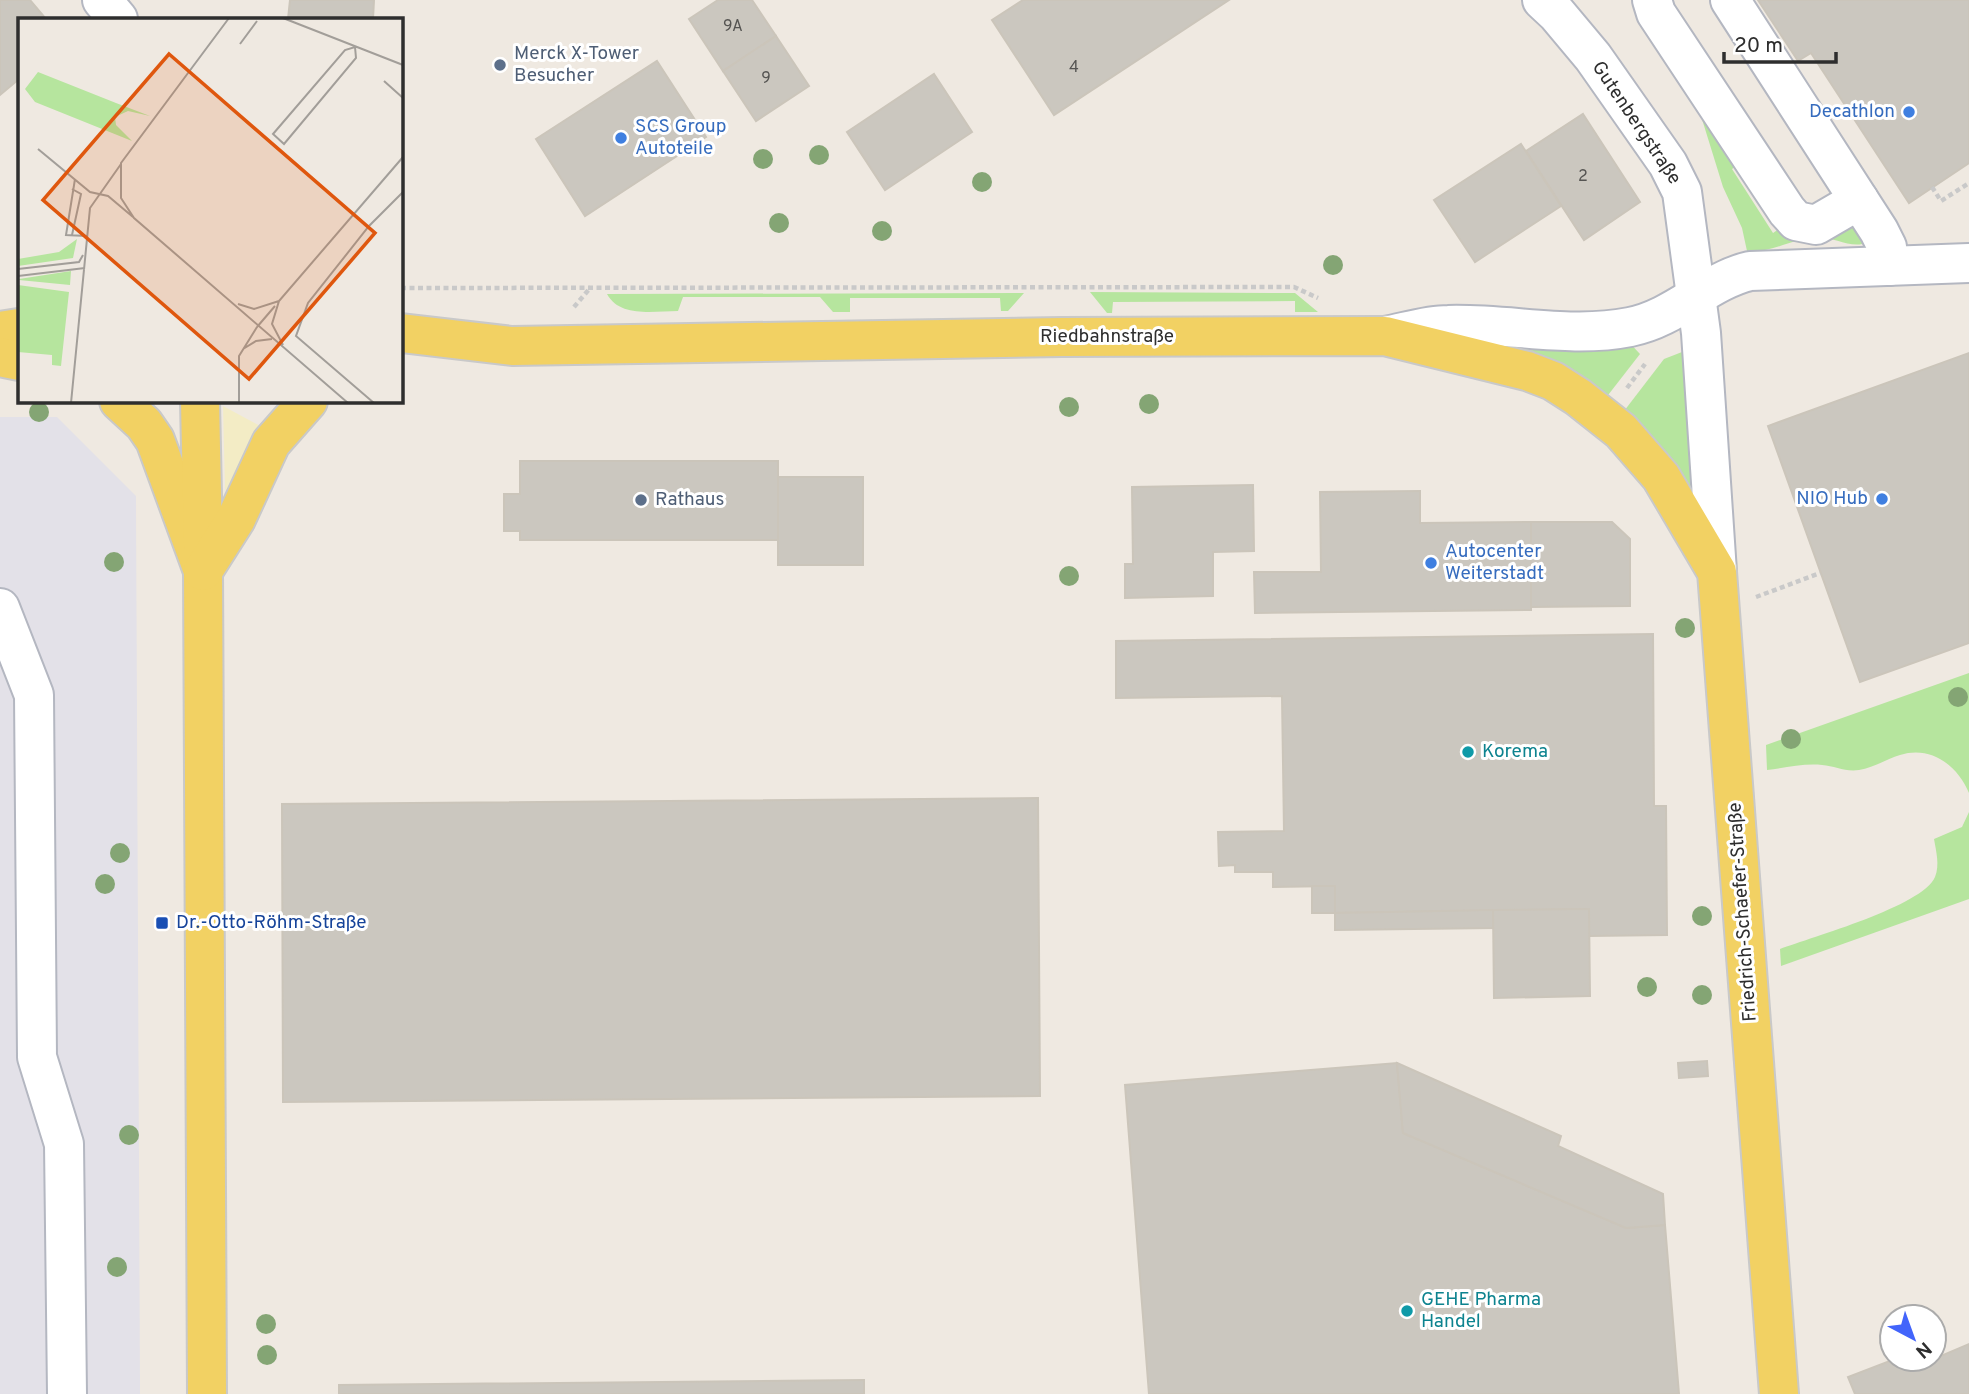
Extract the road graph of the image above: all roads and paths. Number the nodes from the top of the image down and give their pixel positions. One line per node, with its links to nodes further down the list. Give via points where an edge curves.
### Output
1 (102, 0): 5 (street)
2 (1652, 0): 8 (street, via 1656,13 1797,221 1816,225)
3 (1730, 0): 8 (street)
4 (1557, 4): 12 (street, Gutenbergstraße, via 1676,177 1686,207)
5 (117, 18)
6 (1969, 183): 7 (path, via 1941,201)
7 (1932, 187)
8 (1859, 200): 10 (street, via 1887,247)
9 (1969, 263): 10 (street)
10 (1889, 266): 12 (street, via 1750,271 1728,278)
11 (402, 288): 13 (path, via 1294,287)
12 (1698, 298): 17 (street, via 1652,321 1601,331 1446,324); 27 (street, Gutenbergstraße)
13 (1321, 300)
14 (18, 328): 15 (main road)
15 (0, 331)
16 (402, 333): 18 (main road, Riedbahnstraße)
17 (1385, 336): 18 (main road, Riedbahnstraße); 26 (main road, Riedbahnstraße, via 1527,371 1553,381)
18 (512, 346): 20 (main road)
19 (0, 357): 22 (main road)
20 (402, 358)
21 (1650, 358): 26 (path)
22 (18, 361)
23 (120, 402): 28 (main road, via 155,440)
24 (200, 402): 28 (main road)
25 (306, 402): 28 (main road, via 271,443 236,519)
26 (1605, 416): 29 (main road, Riedbahnstraße, via 1661,477)
27 (1708, 431): 29 (street, Friedrich-Schaefer-Straße)
28 (203, 571): 34 (main road)
29 (1717, 572): 32 (main road, Friedrich-Schaefer-Straße)
30 (1820, 573): 32 (path)
31 (0, 608): 33 (street, via 34,695 37,1057 64,1144)
32 (1720, 610): 35 (main road, Friedrich-Schaefer-Straße)
33 (67, 1394)
34 (207, 1394)
35 (1779, 1394)

